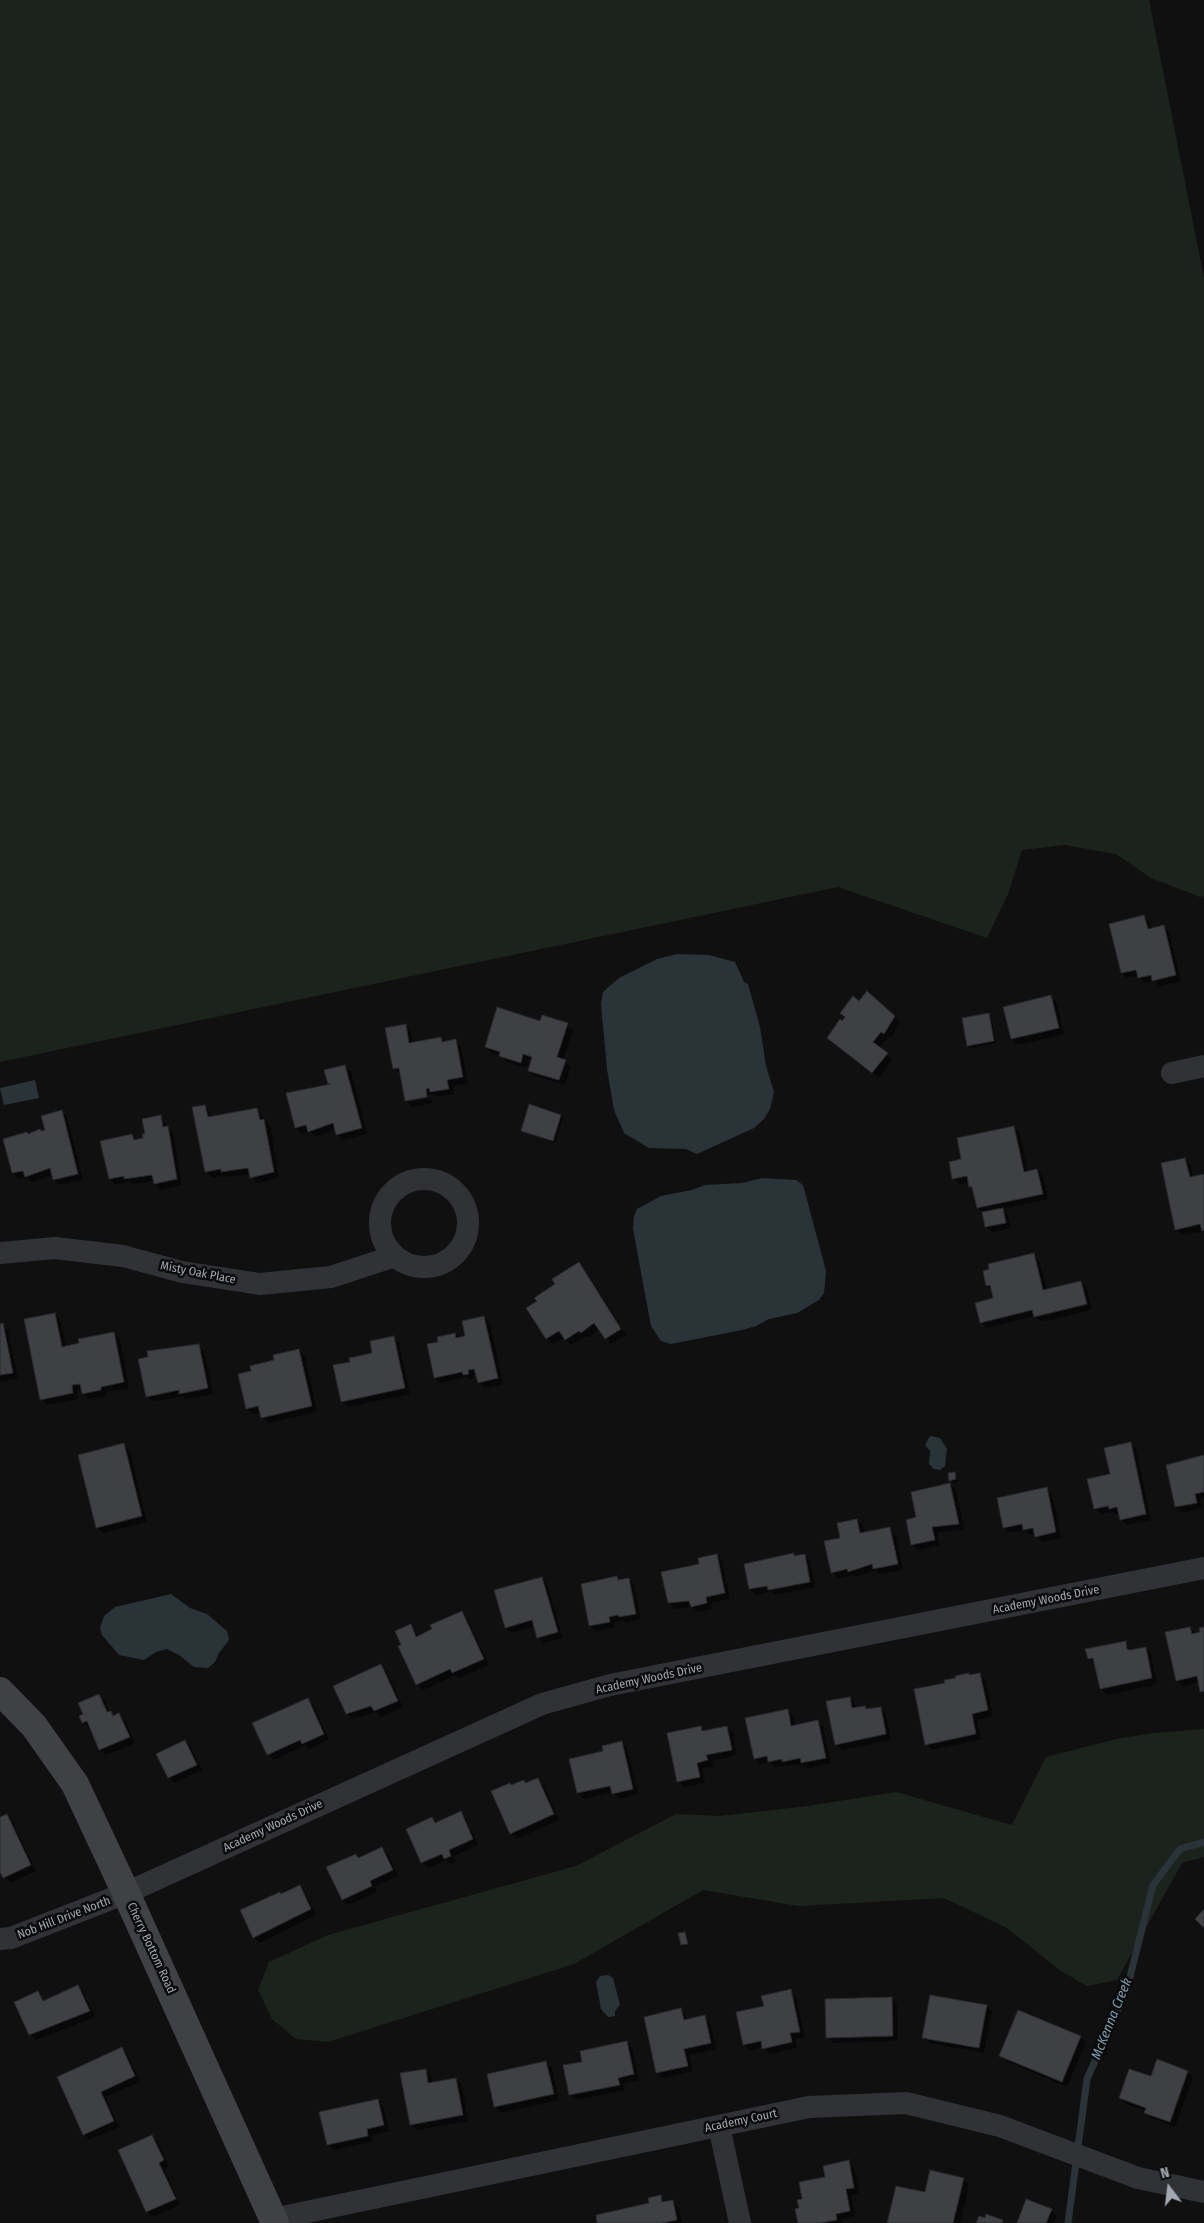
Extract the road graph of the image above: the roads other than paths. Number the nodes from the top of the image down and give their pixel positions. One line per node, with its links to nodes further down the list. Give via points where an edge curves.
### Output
1 (1204, 1066): 2 (street)
2 (1172, 1073)
3 (0, 1253): 4 (street, Misty Oak Place, via 55,1248 122,1256 182,1272 260,1284 331,1277)
4 (395, 1256)
5 (1204, 1568): 7 (street, Academy Woods Drive, via 603,1687 542,1704)
6 (0, 1691): 7 (main road, Cherry Bottom Road, via 34,1726 75,1784)
7 (126, 1893): 8 (street, Nob Hill Drive North, via 11,1938); 11 (main road, Cherry Bottom Road)
8 (0, 1939)
9 (719, 2126): 10 (street, Academy Court, via 809,2107 906,2103 1000,2126 1138,2178); 11 (street, Academy Court); 12 (street)
10 (1204, 2192)
11 (274, 2221)
12 (740, 2223)

